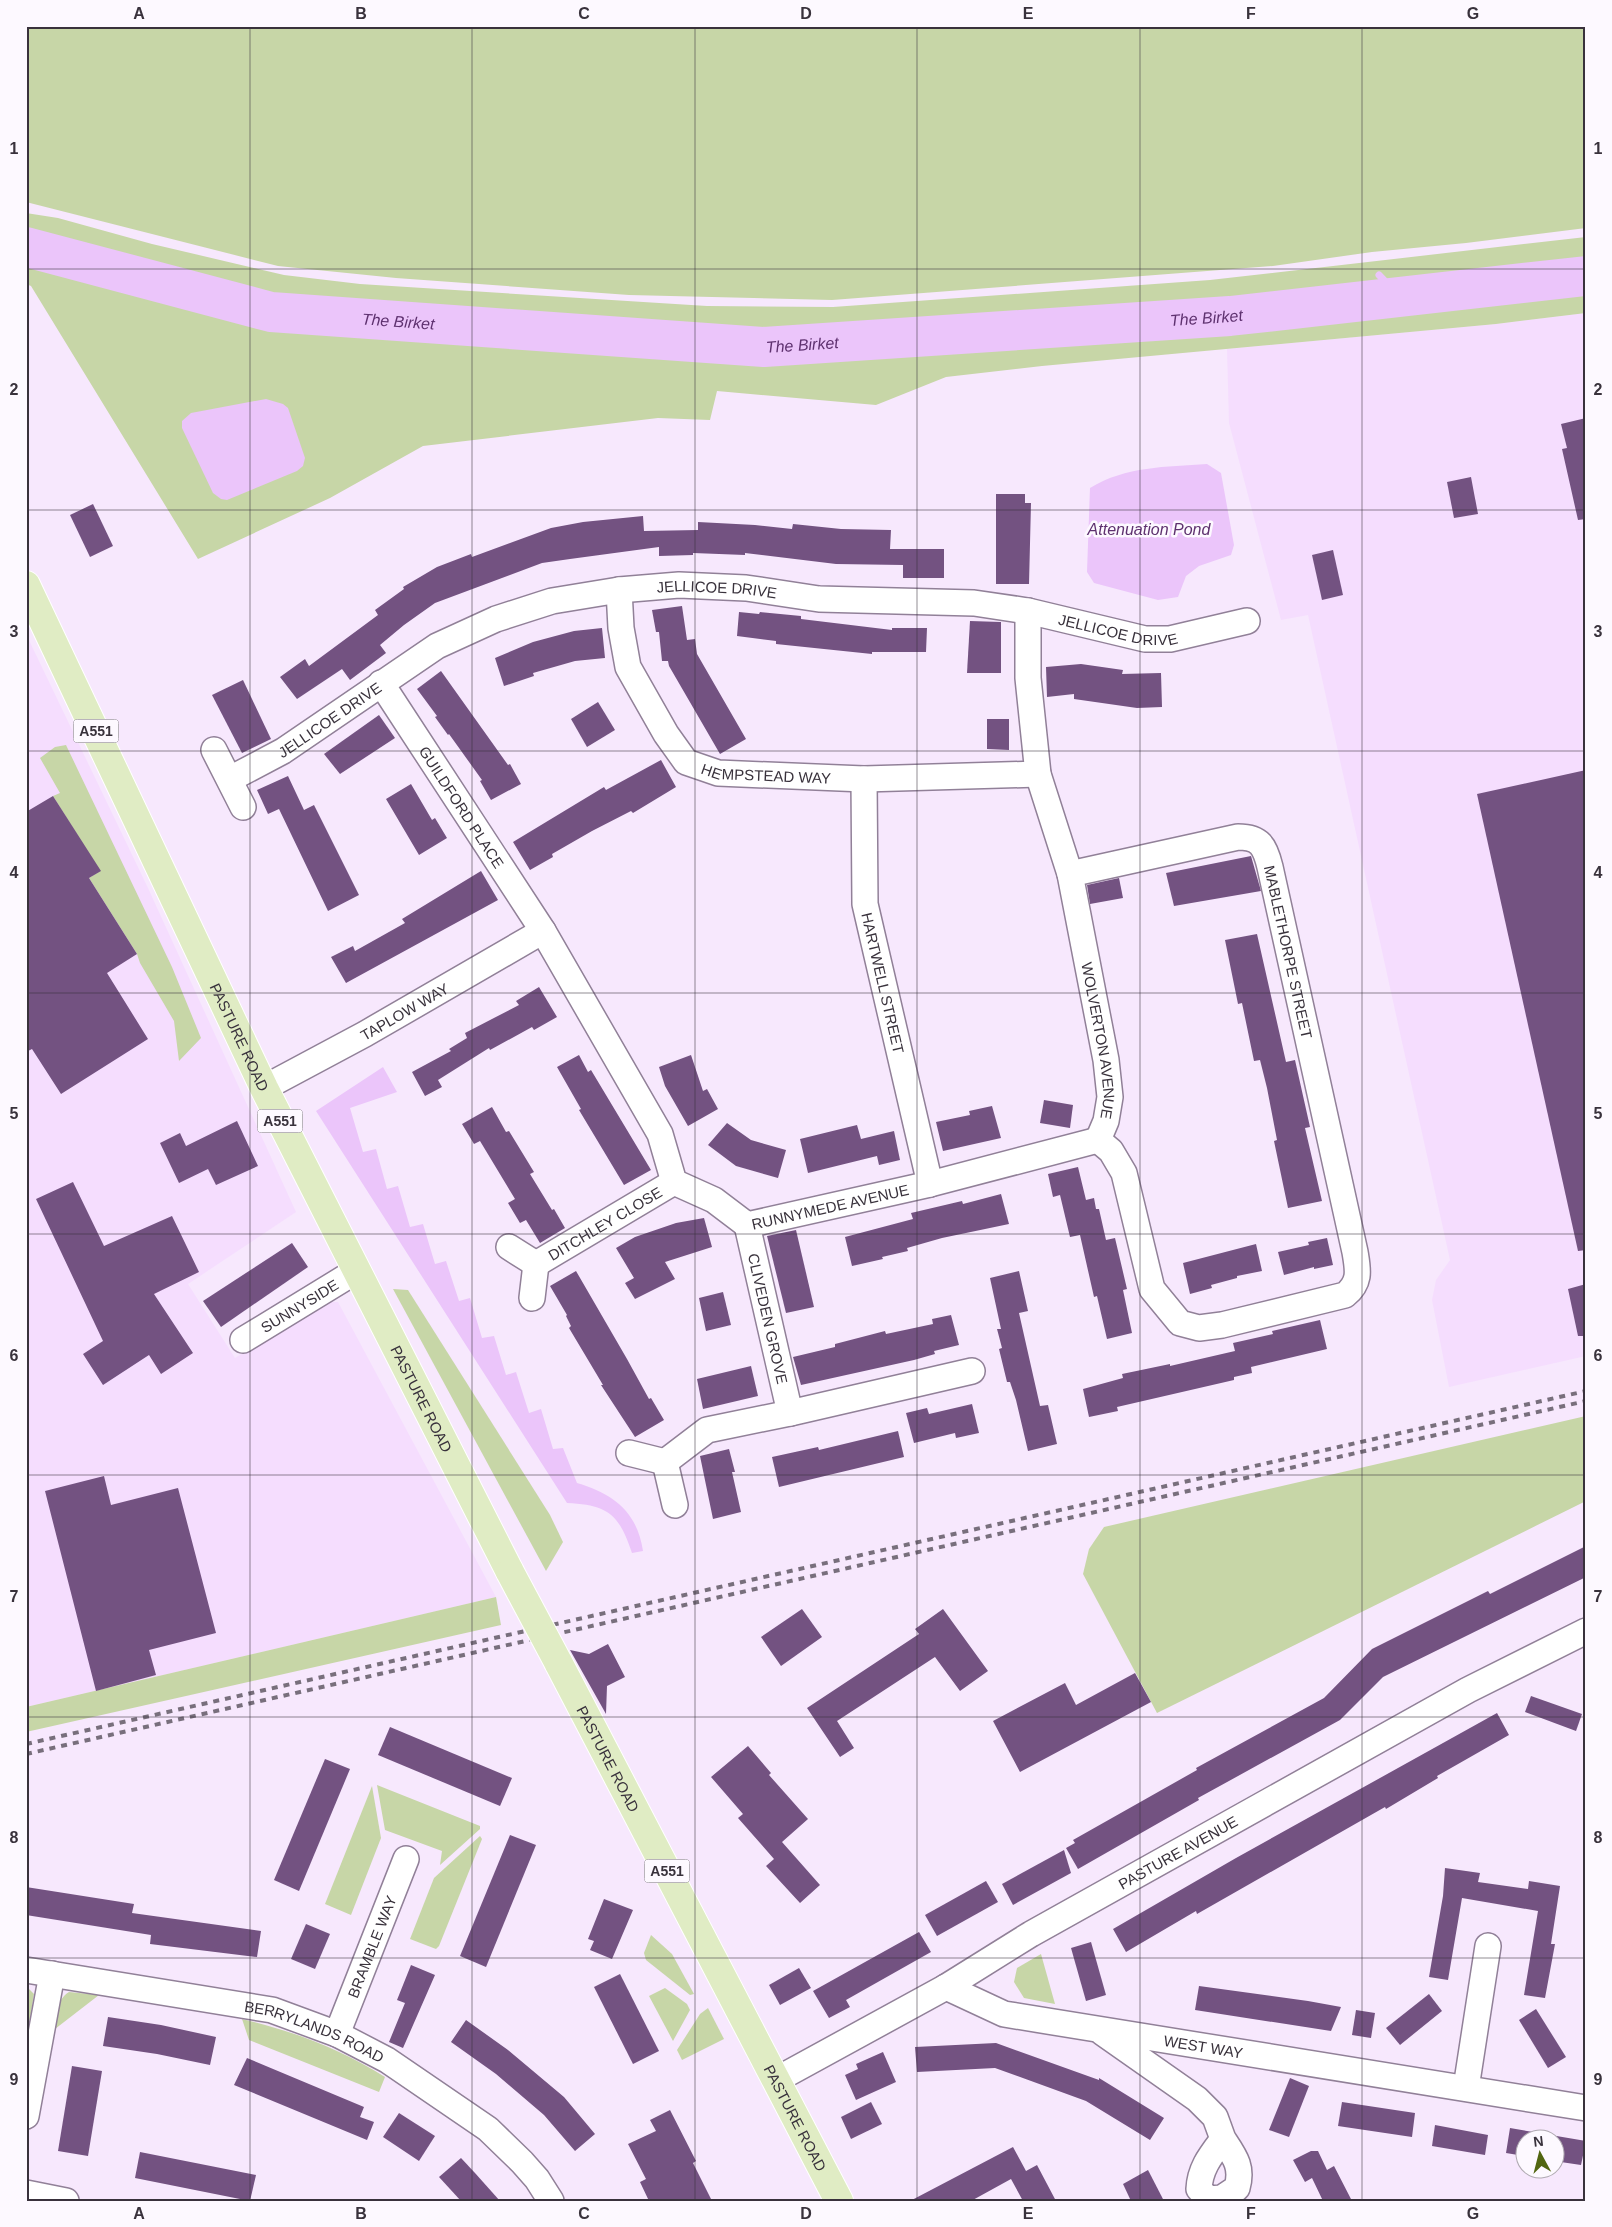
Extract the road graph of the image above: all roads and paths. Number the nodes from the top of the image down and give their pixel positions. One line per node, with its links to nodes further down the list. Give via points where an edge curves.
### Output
1 (26, 586): 13 (main road, PASTURE ROAD / A551)
2 (619, 590): 3 (street, JELLICOE DRIVE, via 679,584 746,588 819,599 974,603); 5 (street, JELLICOE DRIVE, via 552,601 496,619 437,646); 9 (street, HEMPSTEAD WAY, via 628,668 686,762 718,773)
3 (1028, 611): 4 (street, JELLICOE DRIVE, via 1145,639 1170,639); 7 (street, WOLVERTON AVENUE, via 1028,678)
4 (1246, 621)
5 (381, 684): 8 (street, JELLICOE DRIVE, via 283,751); 12 (street, GUILDFORD PLACE)
6 (214, 750): 8 (street)
7 (1038, 774): 9 (street, HEMPSTEAD WAY); 11 (street, WOLVERTON AVENUE)
8 (230, 779): 10 (street)
9 (864, 779): 16 (street, HARTWELL STREET, via 865,904)
10 (243, 807)
11 (1070, 874): 14 (street, WOLVERTON AVENUE, via 1108,1079 1110,1098); 19 (street, MABLETHORPE STREET, via 1238,837 1251,837 1260,843 1268,860)
12 (543, 931): 13 (street, TAPLOW WAY); 15 (street, via 660,1134)
13 (264, 1088): 21 (main road, PASTURE ROAD / A551)
14 (1098, 1140): 16 (street, RUNNYMEDE AVENUE); 19 (street, WOLVERTON AVENUE, via 1110,1151 1124,1173 1152,1290 1180,1322 1199,1328 1222,1325 1345,1295 1357,1280)
15 (674, 1182): 17 (street, RUNNYMEDE AVENUE, via 714,1200); 20 (street, DITCHLEY CLOSE)
16 (930, 1184): 17 (street, RUNNYMEDE AVENUE)
17 (747, 1225): 25 (street, CLIVEDEN GROVE)
18 (509, 1247): 20 (street, DITCHLEY CLOSE)
19 (1355, 1252)
20 (536, 1264): 22 (street, DITCHLEY CLOSE)
21 (356, 1271): 23 (street, SUNNYSIDE); 37 (main road, PASTURE ROAD / A551, bridge)
22 (532, 1298)
23 (243, 1340)
24 (972, 1371): 25 (street)
25 (790, 1414): 27 (street, via 707,1430)
26 (629, 1453): 27 (street)
27 (665, 1462): 28 (street)
28 (675, 1505)
29 (1585, 1633): 34 (street, PASTURE AVENUE, via 1468,1690 1031,1934)
30 (406, 1859): 36 (street, BRAMBLE WAY)
31 (1488, 1946): 38 (street)
32 (26, 1970): 33 (street, BERRYLANDS ROAD)
33 (52, 1974): 36 (street, BERRYLANDS ROAD, via 272,2010); 40 (street)
34 (946, 1987): 35 (street, WEST WAY, via 1004,2014); 37 (street, PASTURE AVENUE)
35 (1098, 2030): 38 (street, WEST WAY); 41 (street, via 1197,2099 1215,2117)
36 (336, 2034): 44 (street, BERRYLANDS ROAD, via 387,2060 488,2128 532,2173)
37 (776, 2080): 45 (main road, PASTURE ROAD / A551)
38 (1466, 2088): 39 (street, WEST WAY)
39 (1586, 2108)
40 (26, 2116)
41 (1224, 2139)
42 (26, 2193): 43 (street)
43 (66, 2201)
44 (551, 2201)
45 (839, 2201)

